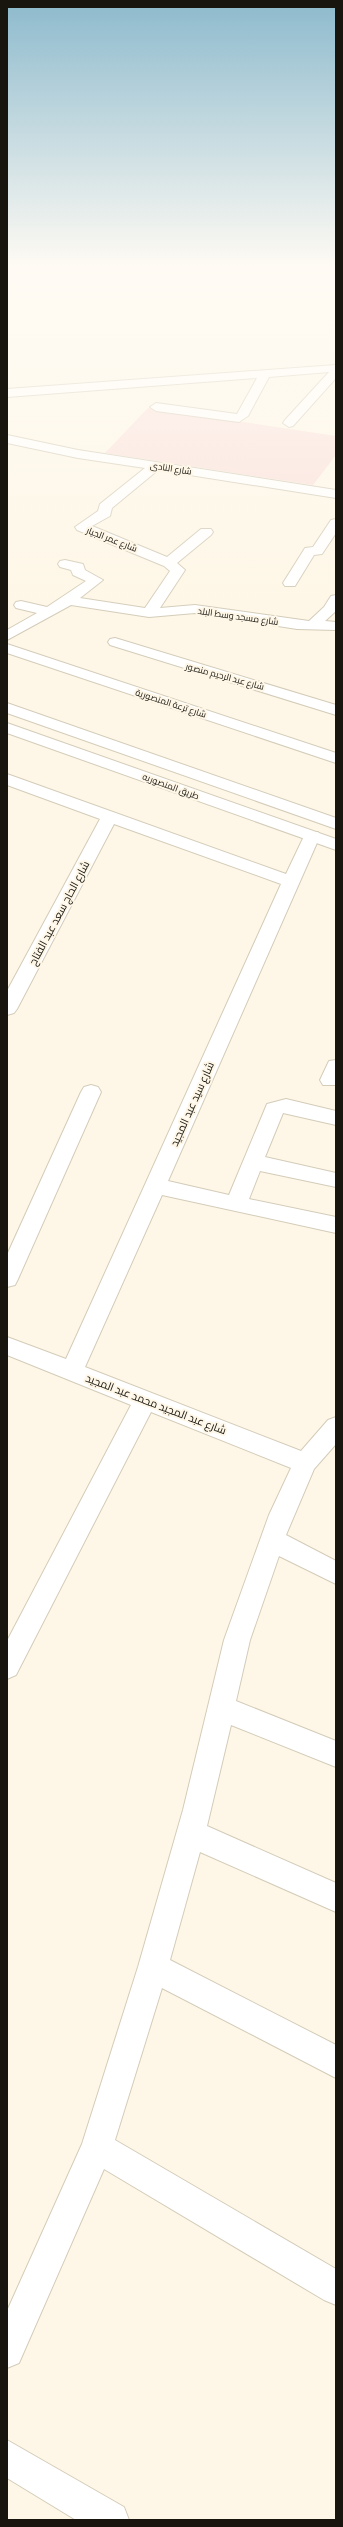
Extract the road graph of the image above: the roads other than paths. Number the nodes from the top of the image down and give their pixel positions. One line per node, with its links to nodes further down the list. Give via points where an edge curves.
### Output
1 (107, 386): 4 (street)
2 (258, 386): 5 (street, via 239,418)
3 (323, 386): 6 (street)
4 (9, 394)
5 (156, 407)
6 (289, 423)
7 (7, 439): 8 (street, شارع النادى, via 78,454)
8 (156, 466): 9 (street, شارع النادى); 12 (street, شارع عمر الجيار, via 105,506 105,513 82,527)
9 (336, 494)
10 (336, 523): 14 (street, via 317,551 310,551)
11 (206, 532): 12 (street)
12 (169, 563): 19 (street, via 178,570)
13 (65, 564): 16 (street, via 78,567 78,572 96,579)
14 (290, 583)
15 (336, 599): 20 (street, via 330,609)
16 (69, 600): 18 (street); 19 (street, شارع مسجد وسط البلد)
17 (21, 605): 18 (street)
18 (49, 612): 22 (street)
19 (149, 613): 20 (street, شارع مسجد وسط البلد, via 196,609)
20 (312, 626): 21 (street, شارع مسجد وسط البلد)
21 (336, 626)
22 (7, 636)
23 (115, 642): 26 (street, شارع عبد الرحيم منصور)
24 (7, 648): 29 (street, شارع ترعة المنصورية)
25 (7, 708): 27 (street, طريق المنصوريه)
26 (336, 709)
27 (41, 720): 28 (street); 32 (street, طريق المنصوريه)
28 (14, 730): 33 (street, طريق المنصوريه)
29 (336, 758)
30 (7, 779): 31 (street)
31 (110, 816): 35 (street); 36 (street, شارع الحاج سعد عبد الفتاح)
32 (336, 824)
33 (312, 836): 34 (street, طريق المنصوريه); 35 (street, شارع سيد عبد المجيد)
34 (336, 845)
35 (291, 882): 41 (street, شارع سيد عبد المجيد)
36 (7, 1009)
37 (91, 1092): 44 (street)
38 (336, 1118): 39 (street, via 279,1106 274,1109)
39 (253, 1162): 40 (street); 42 (street)
40 (336, 1180)
41 (155, 1186): 42 (street); 46 (street, شارع سيد عبد المجيد)
42 (237, 1202): 43 (street)
43 (336, 1225)
44 (7, 1279)
45 (7, 1346): 46 (street, شارع عبد المجيد محمد عبد المجيد)
46 (72, 1371): 47 (street, شارع عبد المجيد محمد عبد المجيد)
47 (146, 1399): 48 (street, شارع عبد المجيد محمد عبد المجيد); 51 (street)
48 (324, 1448): 49 (street, via 281,1515)
49 (272, 1540): 50 (street); 52 (street, via 237,1640)
50 (336, 1573)
51 (7, 1667)
52 (221, 1708): 53 (street); 54 (street)
53 (336, 1754)
54 (190, 1833): 55 (street); 56 (street)
55 (336, 1898)
56 (153, 1967): 57 (street); 58 (street)
57 (336, 2062)
58 (97, 2147): 59 (street); 60 (street)
59 (336, 2288)
60 (7, 2351)
61 (7, 2458): 62 (street)
62 (111, 2520)

